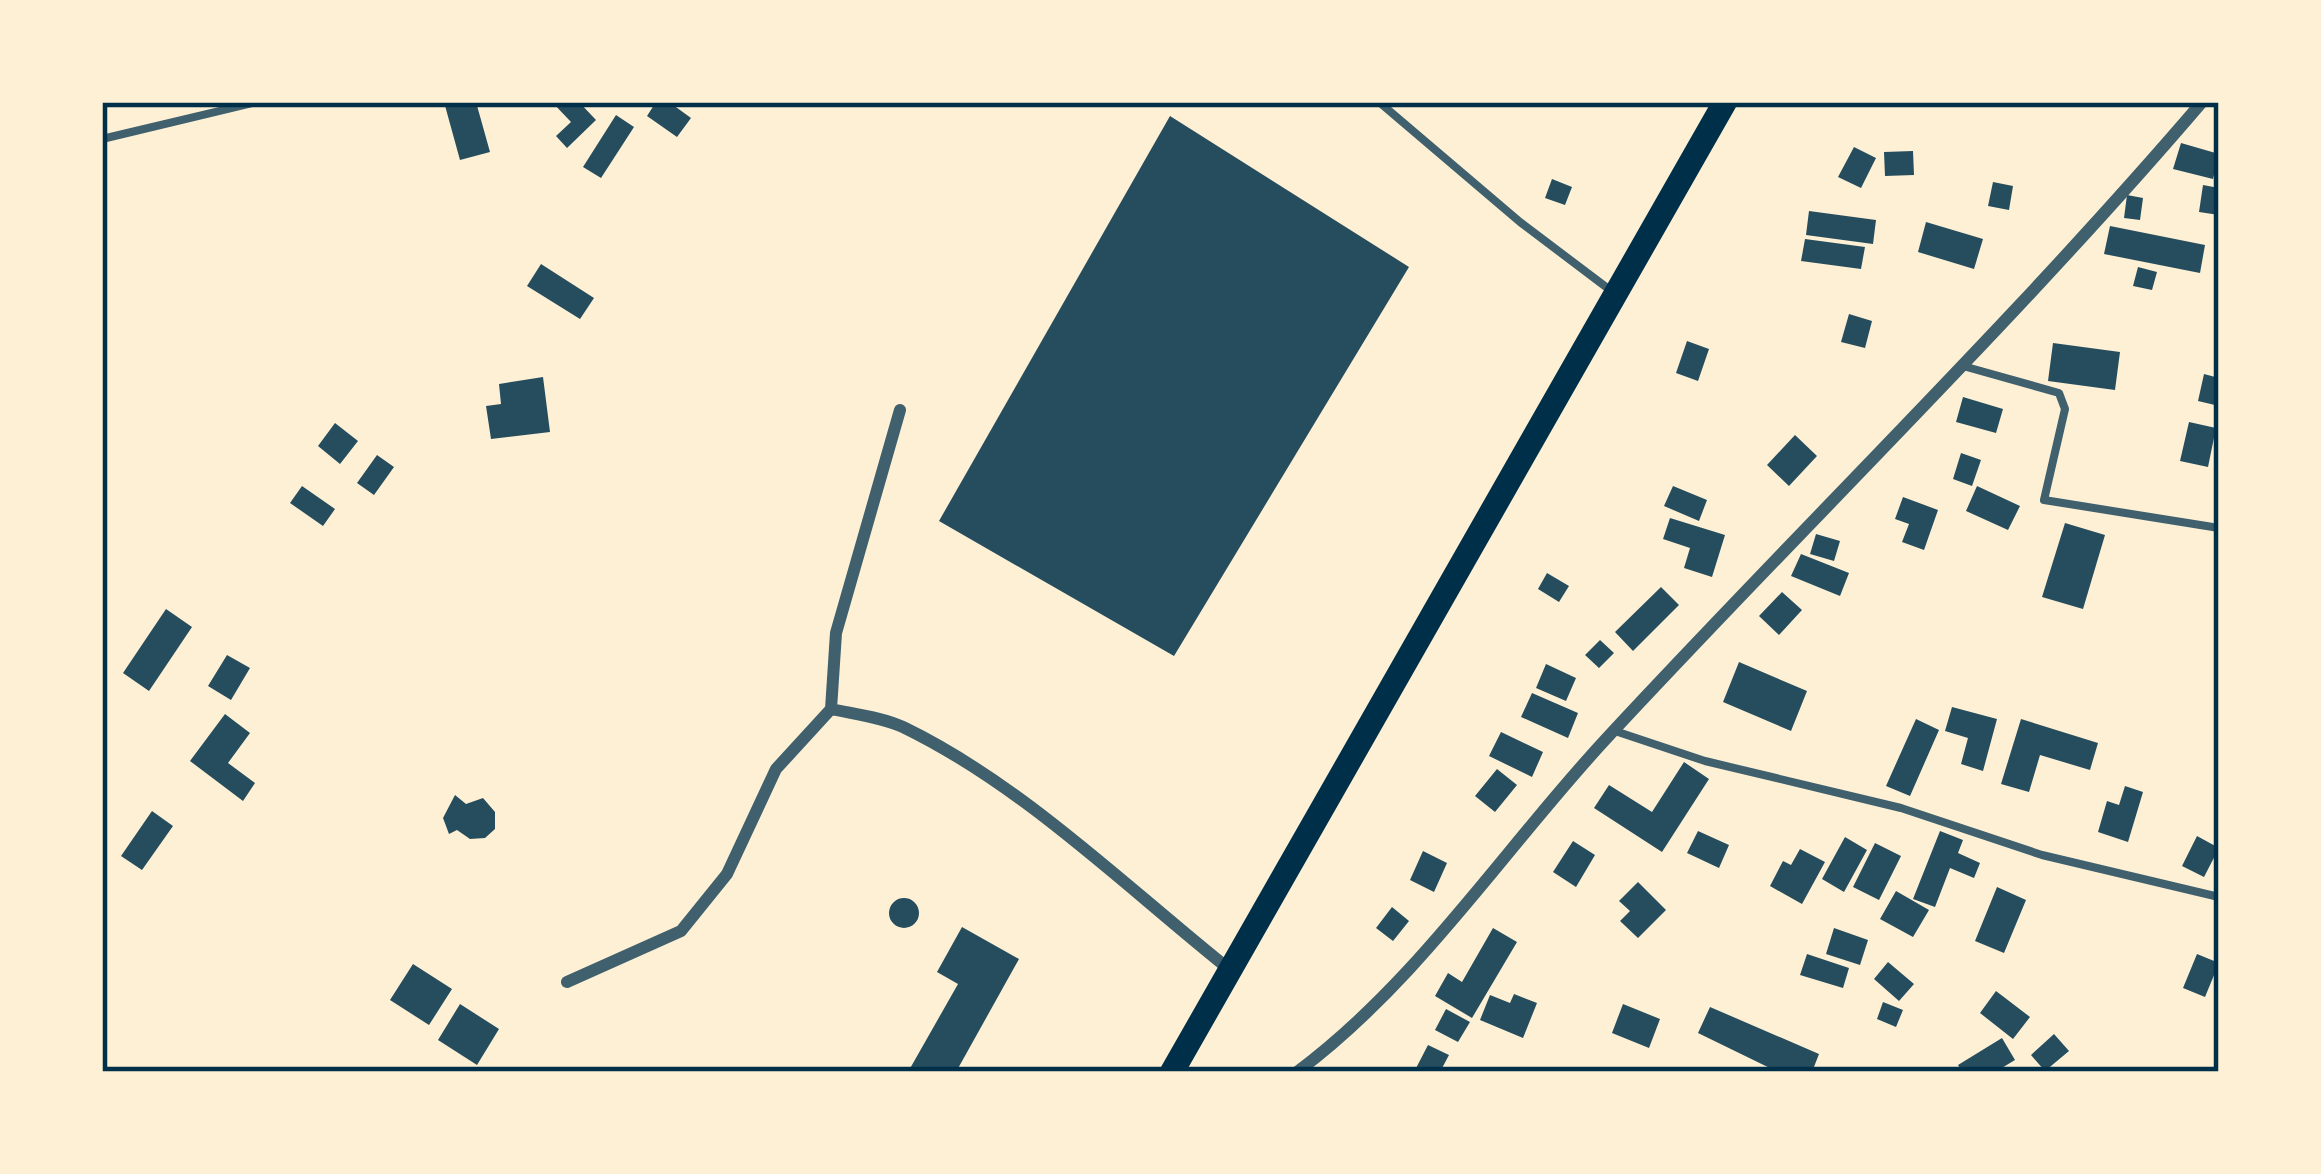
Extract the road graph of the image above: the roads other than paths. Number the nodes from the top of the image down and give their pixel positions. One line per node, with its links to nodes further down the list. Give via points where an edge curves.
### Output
1 (257, 102): 5 (lane)
2 (1379, 102): 6 (lane)
3 (1725, 102): 6 (highway)
4 (2202, 102): 7 (street, via 2078,247)
5 (102, 139)
6 (1616, 294): 13 (highway)
7 (1962, 365): 9 (lane, via 2059,393 2065,409 2044,500); 11 (street)
8 (900, 410): 10 (street, via 836,632)
9 (2219, 528)
10 (831, 709): 13 (street, via 899,725 959,760); 14 (street, via 776,770 727,874 681,931)
11 (1614, 730): 12 (lane, via 2042,855); 15 (street, via 1352,1030)
12 (2219, 897)
13 (1231, 970): 16 (highway)
14 (567, 982)
15 (1301, 1071)
16 (1172, 1072)

